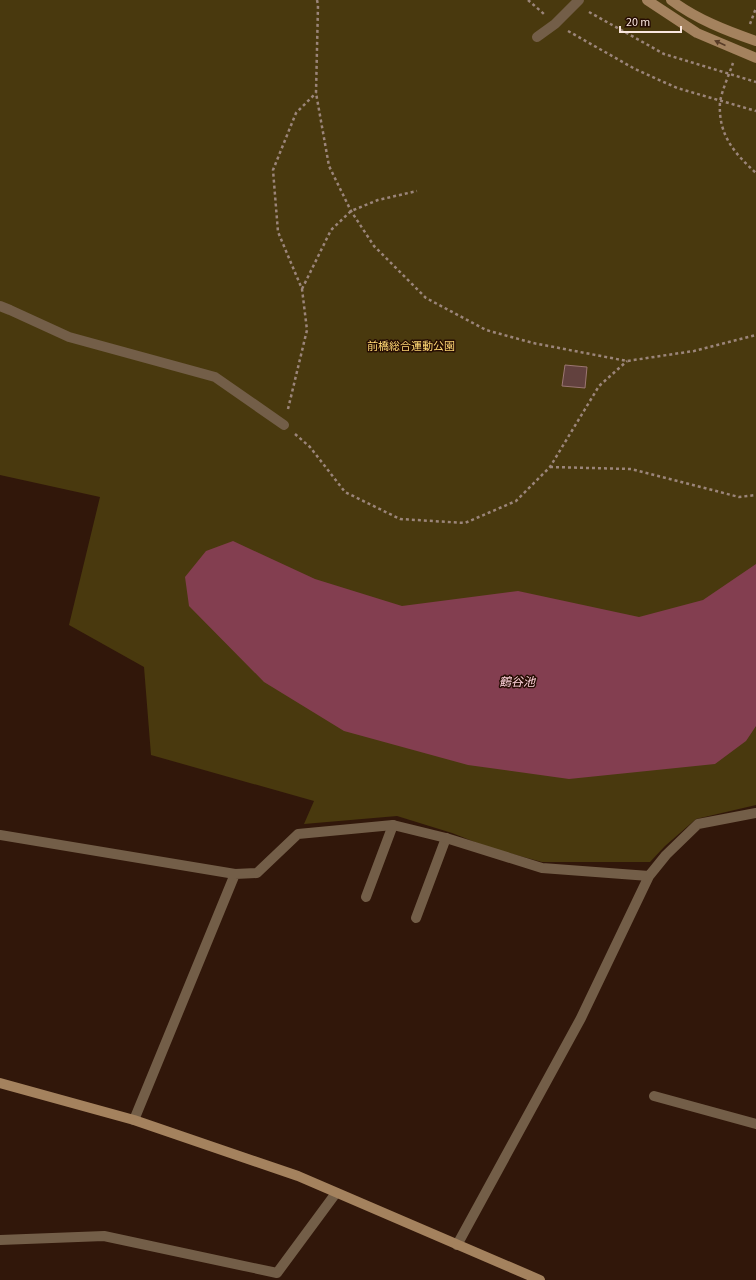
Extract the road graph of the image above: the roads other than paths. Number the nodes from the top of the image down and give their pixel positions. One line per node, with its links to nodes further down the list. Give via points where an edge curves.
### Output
1 (647, 0): 6 (street, one-way to 1, via 697,33)
2 (671, 0): 5 (street, via 710,22)
3 (577, 2): 4 (street)
4 (537, 37)
5 (756, 41)
6 (756, 58)
7 (0, 306): 8 (street, via 69,337 214,378)
8 (284, 425)
9 (756, 814): 14 (street, via 698,824 666,855)
10 (393, 824): 12 (street); 13 (street, via 298,834 257,873); 15 (street)
11 (0, 835): 13 (street)
12 (446, 838): 14 (street, via 542,868); 16 (street)
13 (235, 874): 19 (street)
14 (649, 876): 23 (street, via 581,1018)
15 (366, 897)
16 (416, 918)
17 (0, 1083): 19 (street)
18 (654, 1096): 20 (street)
19 (134, 1120): 21 (street, via 298,1176)
20 (756, 1124)
21 (336, 1192): 23 (street); 24 (street)
22 (0, 1240): 24 (street, via 104,1236)
23 (457, 1245): 25 (street)
24 (276, 1277)
25 (540, 1280)

